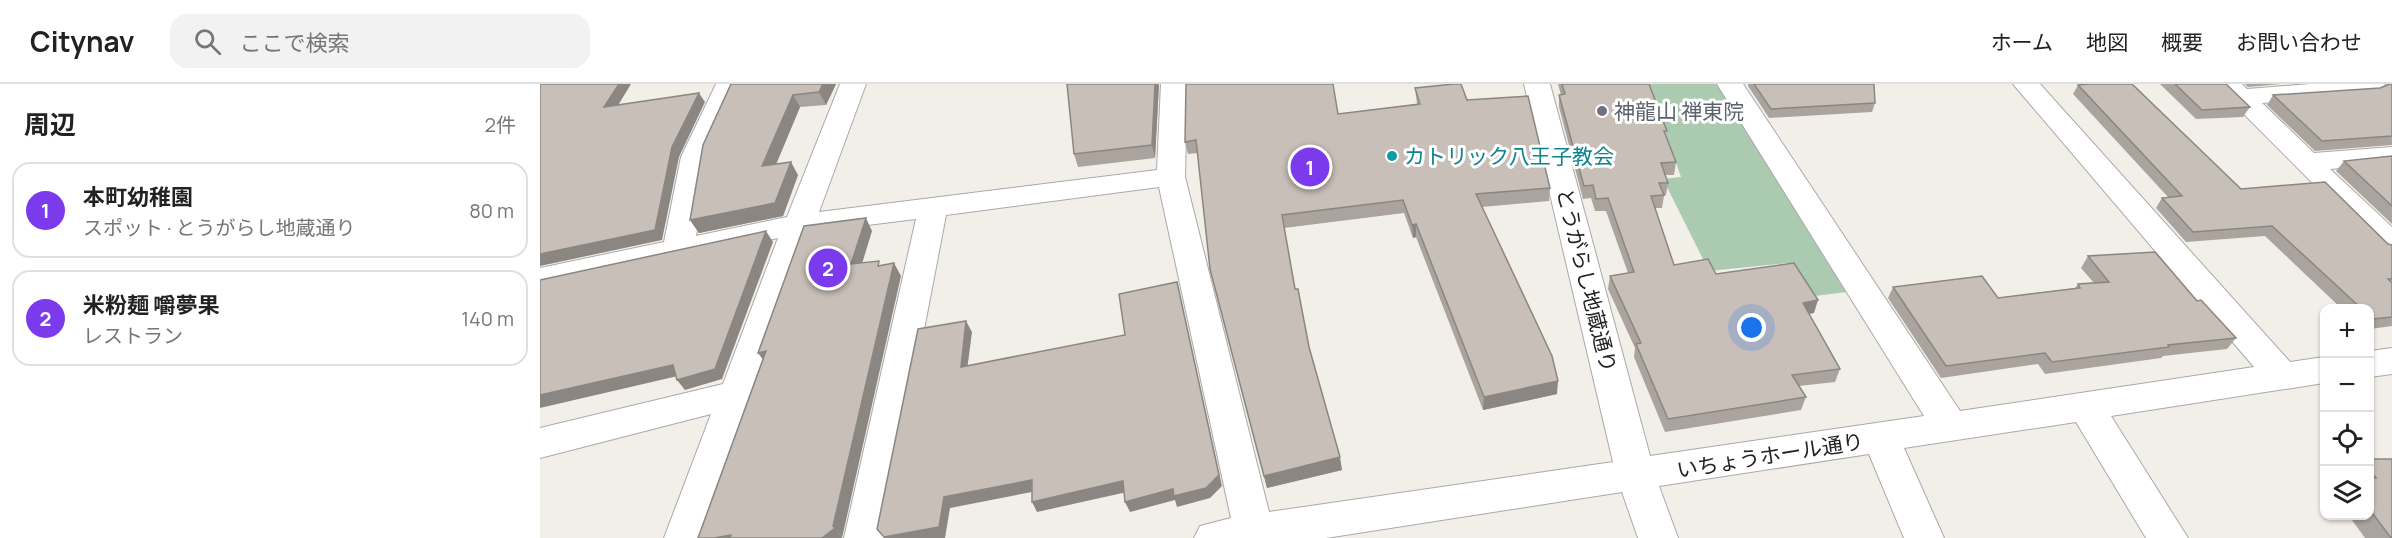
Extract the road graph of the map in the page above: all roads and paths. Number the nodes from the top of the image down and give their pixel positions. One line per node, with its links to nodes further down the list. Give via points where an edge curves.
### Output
1 (729, 84): 15 (street, via 695,157)
2 (853, 84): 13 (street)
3 (1174, 84): 11 (street)
4 (1537, 84): 26 (street, とうがらし地蔵通り)
5 (1730, 84): 23 (street)
6 (2026, 84): 20 (street)
7 (2373, 87): 8 (street)
8 (2234, 91): 10 (street)
9 (2392, 155): 10 (street)
10 (2307, 162): 14 (street)
11 (1171, 177): 12 (street); 27 (street)
12 (933, 207): 13 (street); 29 (street)
13 (799, 224): 15 (street); 21 (street)
14 (2392, 245)
15 (678, 249): 16 (street)
16 (540, 279)
17 (2392, 361): 18 (street)
18 (2374, 363)
19 (2320, 371): 20 (street, いちょうホール通り)
20 (2282, 376): 22 (street, いちょうホール通り)
21 (738, 394): 25 (street); 28 (street)
22 (2085, 405): 23 (street, いちょうホール通り); 33 (street)
23 (1950, 426): 24 (street, いちょうホール通り)
24 (1881, 438): 26 (street, いちょうホール通り); 32 (street)
25 (540, 443)
26 (1636, 476): 27 (street, いちょうホール通り); 31 (street, とうがらし地蔵通り)
27 (1254, 532): 30 (street, いちょうホール通り)
28 (684, 538)
29 (864, 538)
30 (1215, 538)
31 (1658, 538)
32 (1924, 538)
33 (2168, 538)

